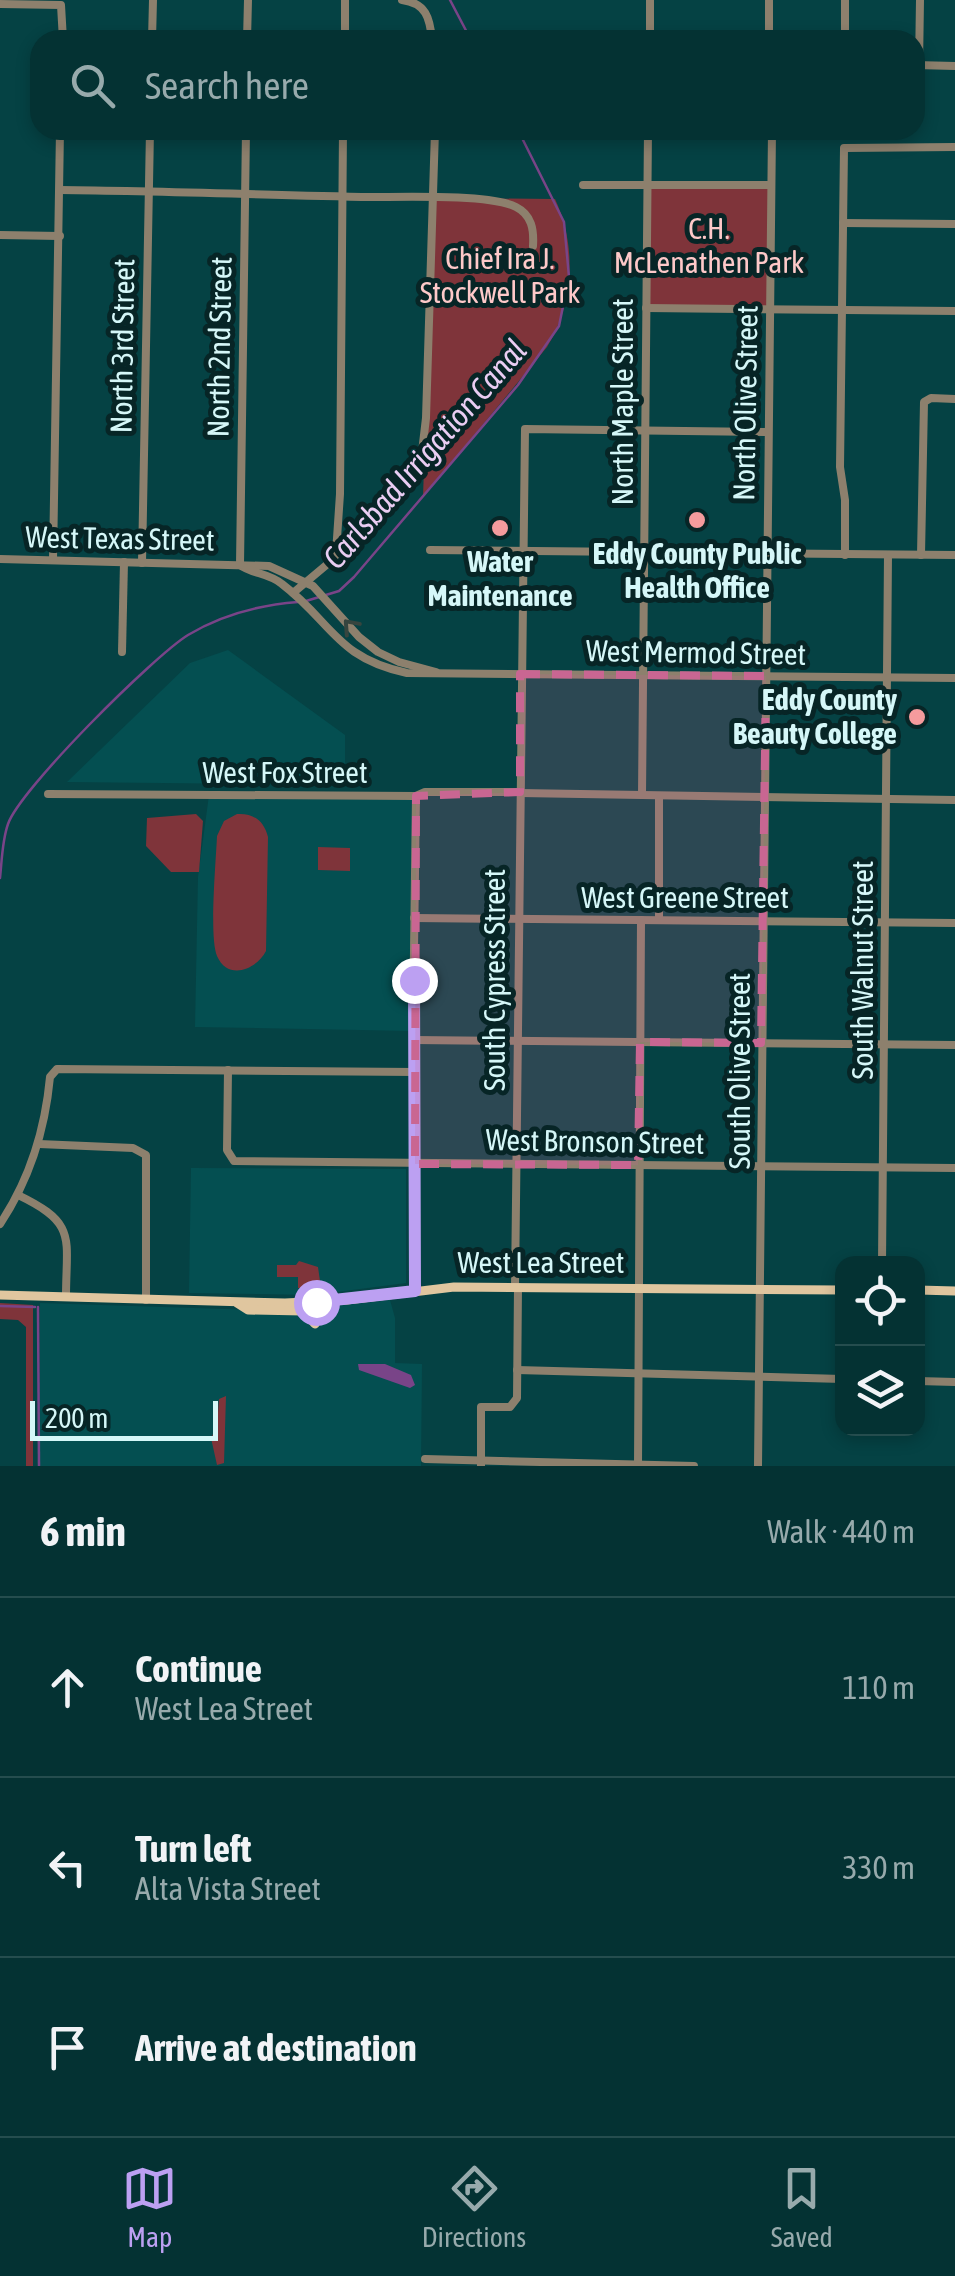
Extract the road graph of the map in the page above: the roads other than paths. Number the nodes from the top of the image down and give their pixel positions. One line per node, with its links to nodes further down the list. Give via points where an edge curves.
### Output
1 (153, 0): 11 (street)
2 (248, 0): 12 (street)
3 (345, 0): 13 (street)
4 (402, 0): 14 (street, via 424,11)
5 (650, 0): 15 (street)
6 (769, 0): 16 (street)
7 (846, 0): 17 (street)
8 (920, 0): 18 (street)
9 (0, 4): 10 (street, via 62,5)
10 (62, 30)
11 (152, 30)
12 (247, 30)
13 (345, 30)
14 (429, 30)
15 (650, 30)
16 (769, 30)
17 (845, 30)
18 (919, 30)
19 (925, 66): 20 (street)
20 (955, 66)
21 (60, 140): 32 (street)
22 (150, 140): 33 (street, North 3rd Street)
23 (246, 140): 34 (street, North 2nd Street)
24 (343, 140): 35 (street)
25 (435, 140): 36 (street)
26 (648, 140): 31 (street, North Maple Street)
27 (772, 140): 30 (street, North Olive Street)
28 (955, 147): 37 (street, via 845,146)
29 (583, 185): 31 (street)
30 (771, 185): 31 (street); 43 (street, North Olive Street)
31 (648, 186): 42 (street, North Maple Street)
32 (60, 190): 33 (street); 40 (street)
33 (148, 191): 34 (street); 61 (street, North 3rd Street)
34 (245, 194): 35 (street); 62 (street, North 2nd Street)
35 (342, 196): 36 (street); 52 (street)
36 (433, 198): 41 (street, via 516,206 531,220); 52 (street, via 423,450)
37 (843, 223): 38 (street); 44 (street)
38 (955, 224)
39 (0, 235): 40 (street)
40 (60, 236): 59 (street)
41 (533, 246)
42 (646, 308): 43 (street); 47 (street, North Maple Street)
43 (770, 308): 44 (street); 48 (street, North Olive Street)
44 (842, 310): 45 (street); 54 (street)
45 (955, 310)
46 (955, 399): 56 (street, via 926,400)
47 (646, 430): 48 (street); 50 (street, South Cypress Street, via 525,429); 51 (street, North Maple Street)
48 (768, 432): 53 (street, North Olive Street)
49 (430, 550): 50 (street)
50 (524, 551): 51 (street); 67 (street, South Cypress Street)
51 (644, 552): 53 (street); 68 (street, North Maple Street)
52 (336, 553): 63 (street)
53 (766, 554): 54 (street); 69 (street, North Olive Street)
54 (845, 554): 55 (street)
55 (888, 555): 56 (street); 70 (street, South Walnut Street)
56 (920, 555): 57 (street)
57 (955, 555)
58 (0, 559): 59 (street, West Texas Street)
59 (53, 560): 60 (street, West Texas Street)
60 (124, 562): 61 (street, West Texas Street); 65 (street)
61 (142, 563): 62 (street, West Texas Street)
62 (240, 565): 63 (street, West Texas Street, via 269,566); 64 (street, West Texas Street)
63 (309, 584): 64 (street); 66 (street, West Texas Street, one-way to 63, via 378,652)
64 (293, 593): 66 (street, West Texas Street, via 364,658 407,673)
65 (122, 652)
66 (436, 672): 67 (street, West Mermod Street)
67 (520, 674): 68 (street, West Mermod Street); 72 (street, South Cypress Street)
68 (643, 675): 69 (street, West Mermod Street); 74 (street, North Maple Street)
69 (766, 676): 70 (street, West Mermod Street); 77 (street, South Olive Street)
70 (888, 678): 71 (street, West Mermod Street); 78 (street, South Walnut Street)
71 (955, 678)
72 (520, 792): 74 (street, West Fox Street); 75 (street, West Fox Street); 81 (street, South Cypress Street)
73 (48, 794): 75 (street, West Fox Street)
74 (642, 795): 76 (street, West Fox Street)
75 (416, 796): 80 (street)
76 (659, 796): 77 (street, West Fox Street); 83 (street)
77 (766, 799): 78 (street, West Fox Street); 84 (street, South Olive Street)
78 (886, 800): 79 (street, West Fox Street); 85 (street, South Walnut Street)
79 (955, 800)
80 (414, 918): 81 (street, West Greene Street); 87 (street)
81 (518, 919): 82 (street, West Greene Street); 88 (street, South Cypress Street)
82 (641, 920): 83 (street, West Greene Street); 89 (street)
83 (659, 920): 84 (street, West Greene Street)
84 (763, 921): 85 (street, West Greene Street); 90 (street, South Olive Street)
85 (886, 922): 86 (street, West Greene Street); 91 (street, South Walnut Street)
86 (955, 922)
87 (414, 1040): 88 (street); 94 (street)
88 (517, 1041): 89 (street); 97 (street, South Cypress Street)
89 (640, 1042): 90 (street); 98 (street)
90 (762, 1043): 91 (street); 99 (street, South Olive Street)
91 (884, 1044): 92 (street); 100 (street, South Walnut Street)
92 (955, 1045)
93 (228, 1070): 94 (street); 95 (street, via 53,1071); 96 (street, West Bronson Street, via 227,1150 234,1161)
94 (415, 1072): 96 (street)
95 (39, 1144): 102 (street); 114 (street, via 133,1148 146,1155)
96 (414, 1164): 97 (street, West Bronson Street); 110 (street)
97 (516, 1164): 98 (street, West Bronson Street); 105 (street, South Cypress Street)
98 (638, 1165): 99 (street, West Bronson Street); 106 (street)
99 (761, 1167): 100 (street, West Bronson Street); 107 (street, South Olive Street)
100 (884, 1167): 101 (street, West Bronson Street); 104 (street, South Walnut Street)
101 (955, 1168)
102 (18, 1195): 103 (street); 113 (street, via 61,1224)
103 (0, 1224)
104 (882, 1256)
105 (516, 1287): 106 (main road, West Lea Street); 110 (main road, West Lea Street); 117 (street, South Cypress Street)
106 (639, 1288): 107 (main road, West Lea Street); 118 (street)
107 (761, 1289): 108 (main road, West Lea Street); 119 (street, South Olive Street)
108 (835, 1290)
109 (925, 1290): 111 (main road)
110 (415, 1291): 115 (main road, West Lea Street, via 321,1302)
111 (955, 1291)
112 (0, 1295): 113 (main road, West Lea Street)
113 (66, 1297): 114 (main road, West Lea Street)
114 (146, 1300): 115 (main road, West Lea Street)
115 (235, 1302): 116 (main road, via 248,1310 303,1311)
116 (315, 1324)
117 (517, 1370): 118 (street); 124 (street, South Cypress Street, via 514,1405 481,1406)
118 (639, 1373): 119 (street); 125 (street)
119 (760, 1376): 120 (street); 127 (street, South Olive Street)
120 (835, 1379)
121 (925, 1381): 122 (street)
122 (955, 1382)
123 (425, 1459): 124 (street)
124 (481, 1463): 125 (street)
125 (638, 1465): 126 (street)
126 (694, 1466)
127 (758, 1466)

